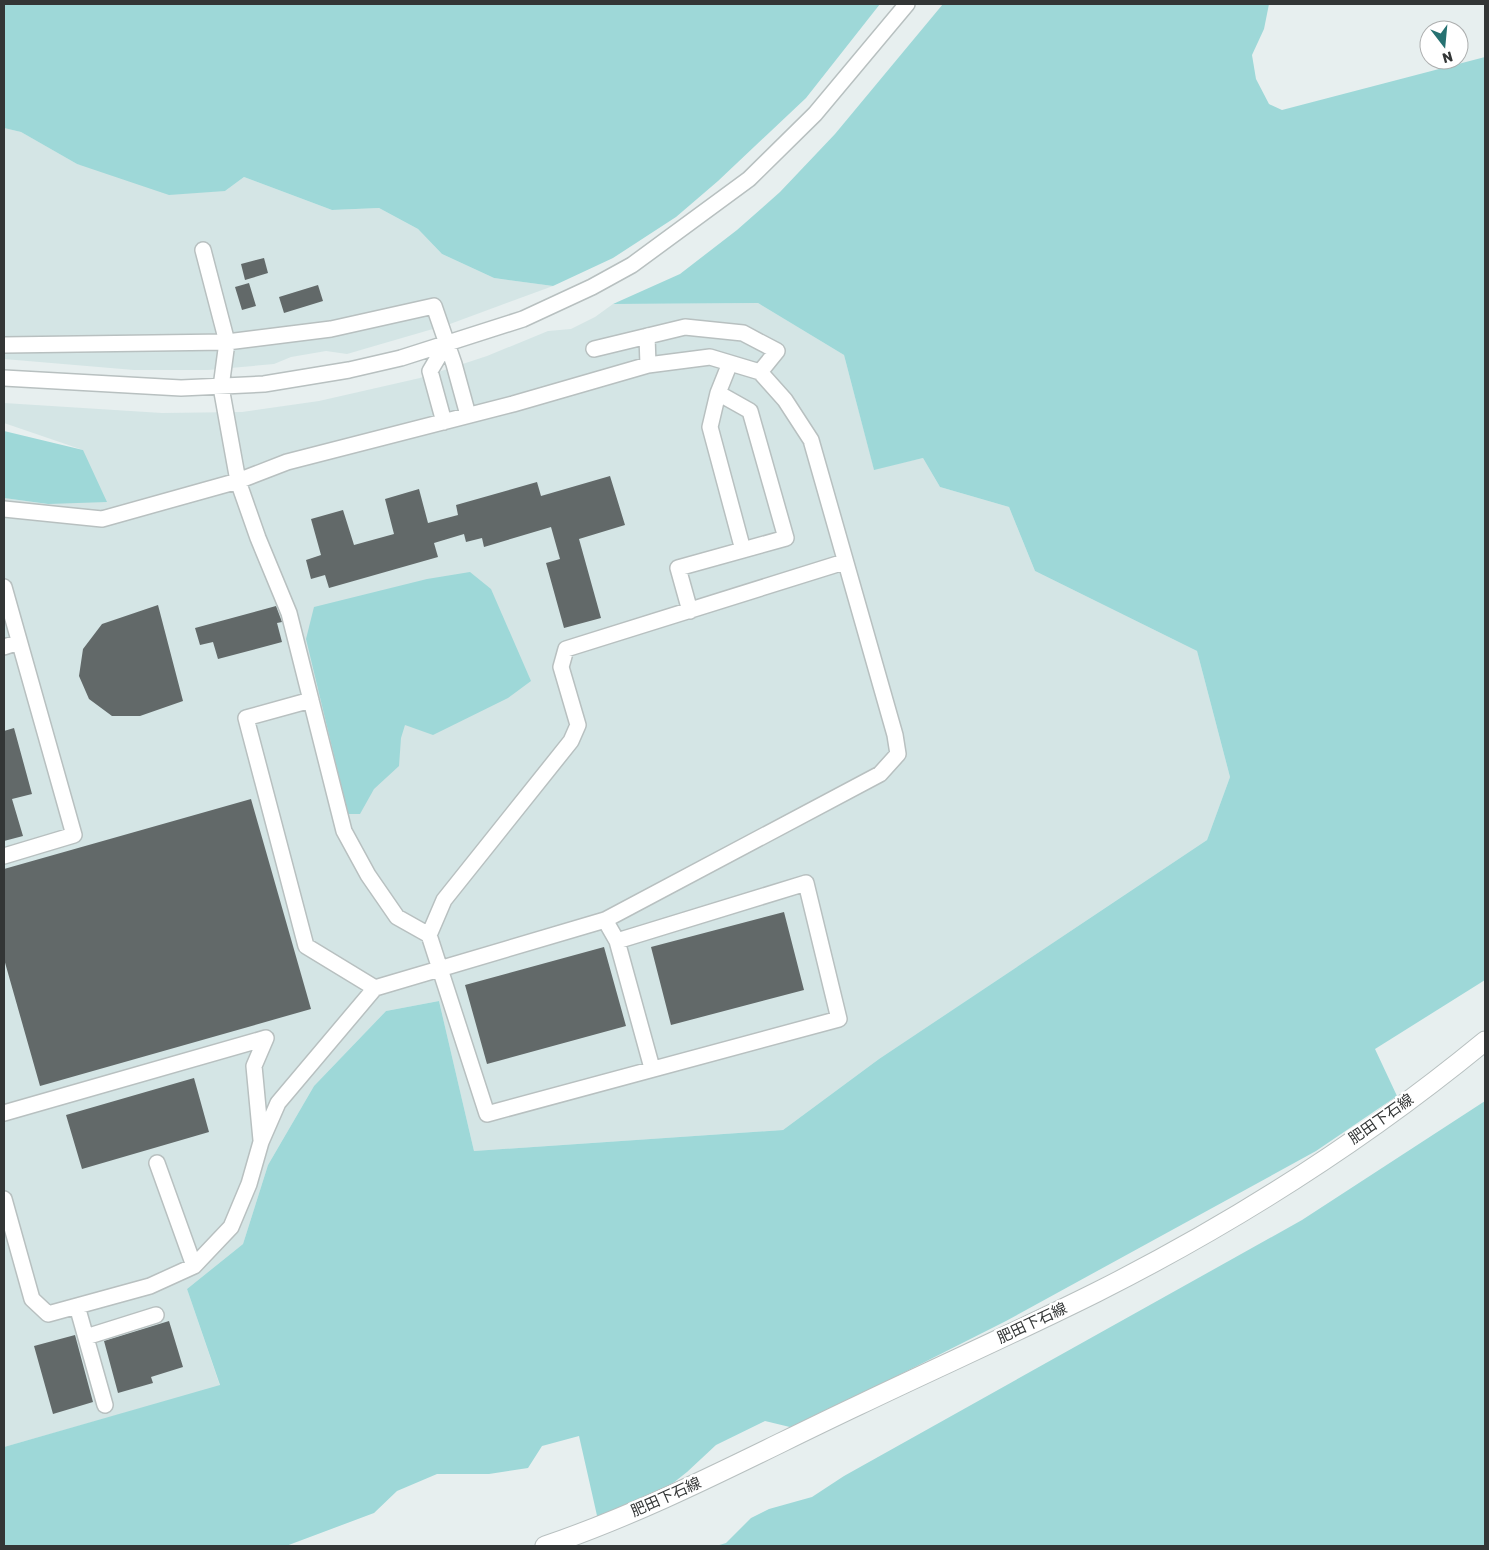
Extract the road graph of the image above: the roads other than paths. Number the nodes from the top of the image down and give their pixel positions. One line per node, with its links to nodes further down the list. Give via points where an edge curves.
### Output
1 (907, 4): 6 (street, via 815,114 749,179 680,232 632,265 592,287 523,319)
2 (203, 250): 4 (street)
3 (647, 336): 7 (street); 9 (street); 10 (street, via 685,326 743,333 777,351)
4 (227, 342): 5 (street); 6 (street, via 331,328 434,306); 12 (street)
5 (4, 344)
6 (446, 344): 12 (street, via 349,370 264,384); 14 (street); 15 (street, via 430,371)
7 (594, 349)
8 (730, 363): 9 (street, via 710,357); 10 (street); 13 (street)
9 (648, 364): 14 (street)
10 (760, 372): 19 (street, via 785,400 811,440)
11 (4, 378): 12 (street, via 181,388)
12 (221, 387): 16 (street)
13 (718, 393): 18 (street, via 710,427); 18 (street, via 750,411 786,538)
14 (468, 415): 15 (street)
15 (444, 422): 16 (street, via 287,462)
16 (238, 481): 17 (street, via 102,519); 24 (street, via 289,613)
17 (4, 509)
18 (743, 550): 21 (street, via 678,568)
19 (844, 562): 21 (street); 26 (street, via 898,754 880,774)
20 (4, 588): 22 (street)
21 (690, 610): 27 (street, via 566,649 561,667 578,725 575,733 444,900)
22 (19, 642): 23 (street); 25 (street, via 74,835)
23 (4, 647)
24 (311, 700): 27 (street, via 344,831 368,875 397,917); 30 (street, via 246,718 306,946)
25 (4, 856)
26 (605, 920): 28 (street); 29 (street)
27 (429, 935): 29 (street)
28 (617, 941): 32 (street); 32 (street, via 806,883 839,1020)
29 (439, 968): 30 (street); 32 (street, via 487,1114)
30 (375, 988): 34 (street, via 278,1103)
31 (1485, 1041): 43 (main road, 肥田下石線, via 1406,1102 1319,1162 1249,1208 1154,1261 1090,1295 673,1494)
32 (652, 1068)
33 (4, 1113): 34 (street, via 266,1038 254,1066)
34 (261, 1142): 38 (street, via 249,1184 231,1227)
35 (157, 1163): 38 (street)
36 (4, 1199): 37 (street)
37 (8, 1231): 39 (street, via 32,1299 48,1314)
38 (194, 1266): 39 (street, via 150,1286)
39 (77, 1306): 41 (street)
40 (156, 1315): 41 (street)
41 (86, 1337): 42 (street)
42 (105, 1405)
43 (545, 1546)

